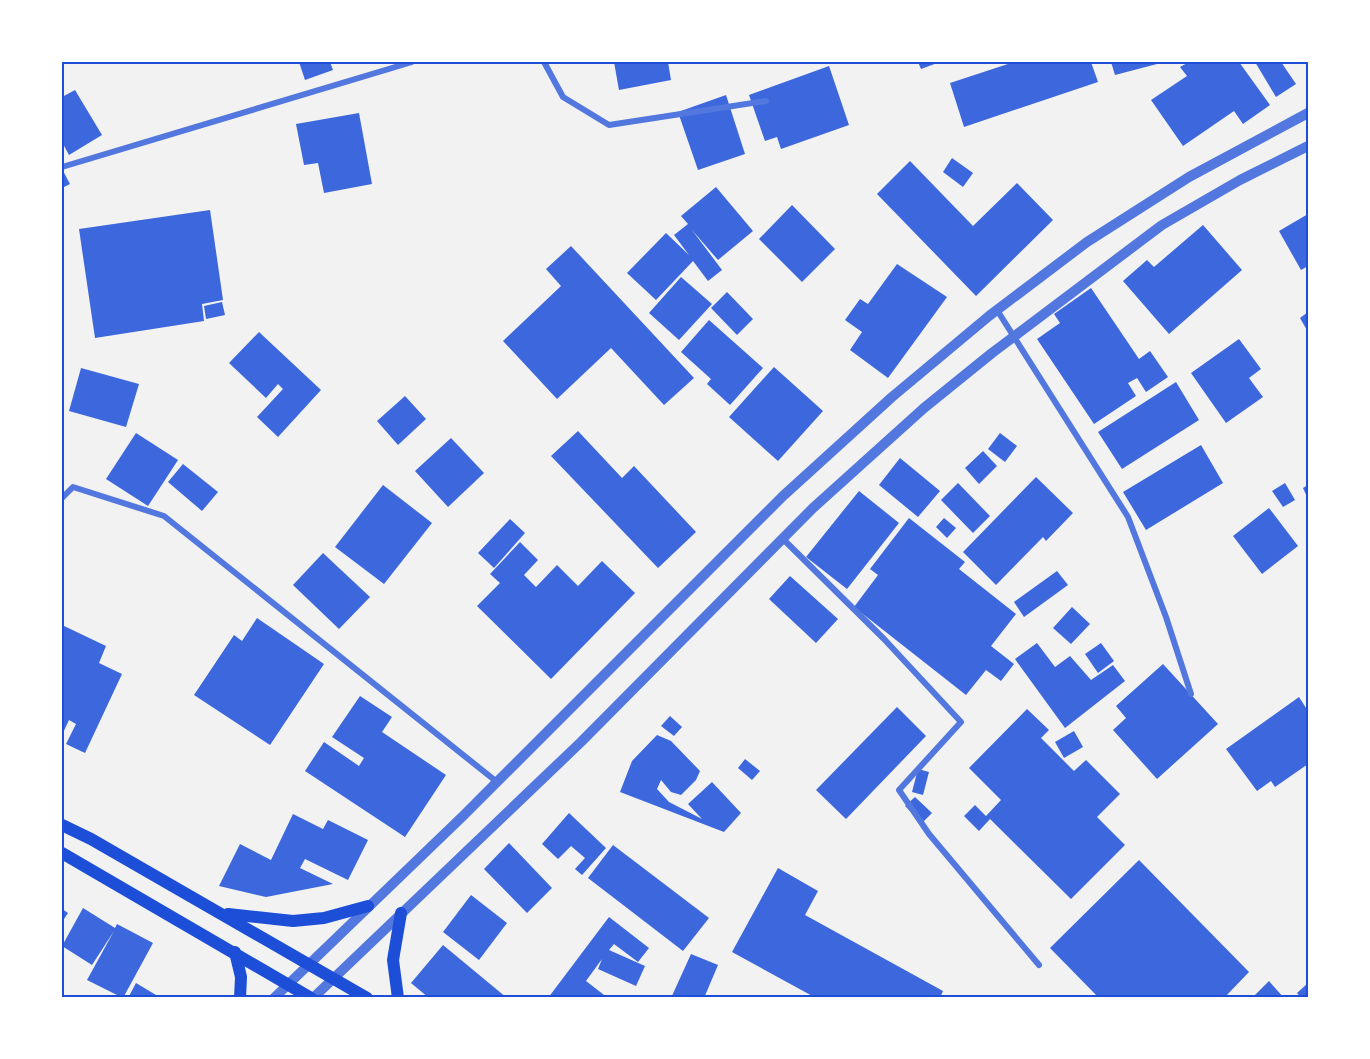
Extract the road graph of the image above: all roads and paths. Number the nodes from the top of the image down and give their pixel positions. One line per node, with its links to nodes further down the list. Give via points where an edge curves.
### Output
1 (412, 62): 6 (street)
2 (544, 62): 3 (street, via 563,97 609,125)
3 (766, 101)
4 (1308, 113): 7 (street, via 1180,183 1087,242)
5 (1308, 146): 8 (street, via 1162,225)
6 (62, 167)
7 (997, 310): 8 (street); 12 (street, via 892,397 783,496)
8 (1015, 336): 10 (street, via 924,408); 11 (street, via 1128,517)
9 (62, 498): 12 (street, via 73,487 164,516)
10 (783, 539): 17 (street, via 581,742); 20 (street, via 961,722 899,790 929,834)
11 (1191, 694)
12 (497, 782): 15 (street)
13 (62, 825): 16 (main road)
14 (62, 853): 18 (main road)
15 (368, 906): 16 (main road, via 324,918 293,921); 19 (street)
16 (220, 913): 19 (main road)
17 (401, 913): 21 (street); 27 (main road, via 393,960)
18 (235, 952): 22 (main road); 23 (main road)
19 (309, 962): 21 (main road); 22 (street)
20 (1040, 965)
21 (333, 978): 25 (street); 26 (main road)
22 (288, 983): 24 (street); 25 (main road)
23 (240, 998)
24 (274, 998)
25 (312, 998)
26 (367, 998)
27 (398, 998)

